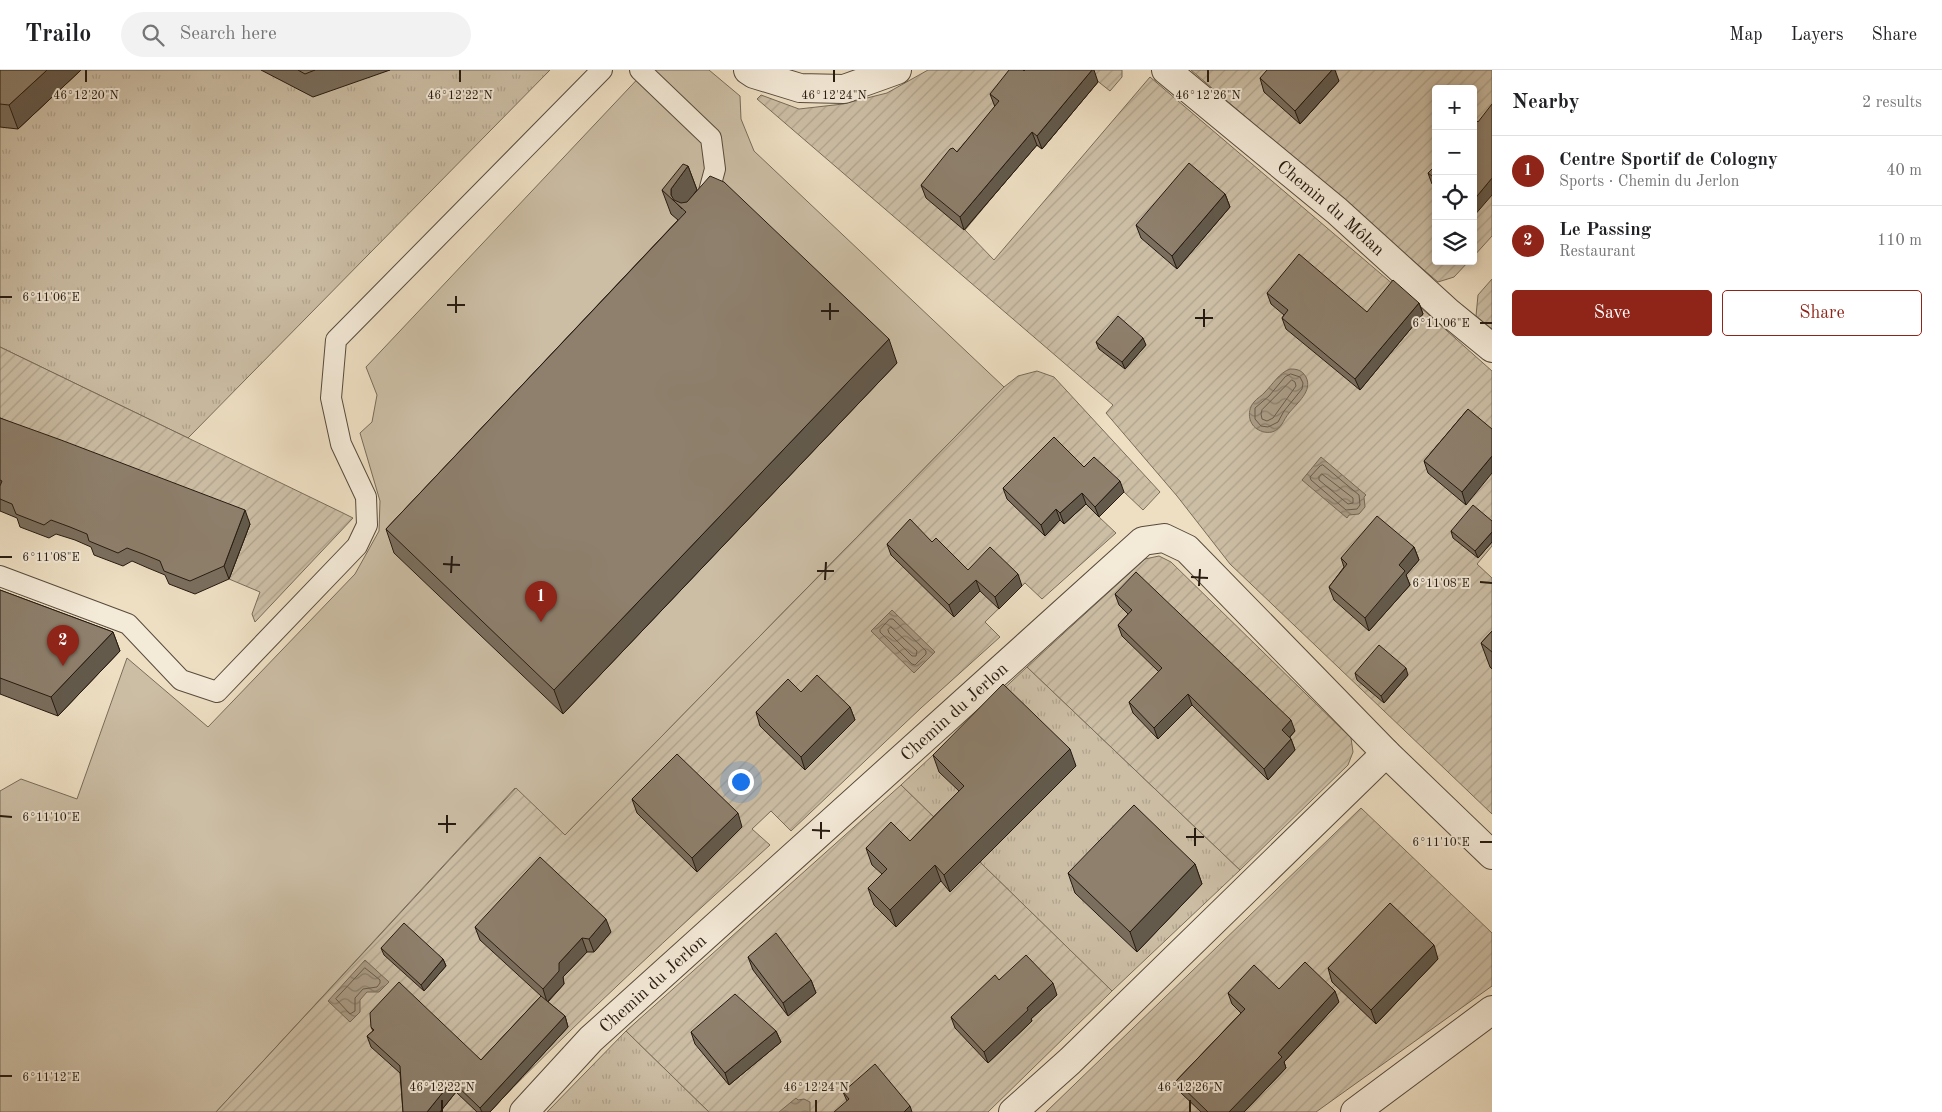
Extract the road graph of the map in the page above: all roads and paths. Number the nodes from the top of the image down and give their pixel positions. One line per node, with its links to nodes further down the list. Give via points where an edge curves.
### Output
1 (602, 70): 8 (lane, via 336,340 331,398 341,444 366,497 367,525 357,546 217,692 181,680 128,624)
2 (640, 70): 6 (lane, via 711,138 715,168 708,195)
3 (748, 70): 4 (street, via 800,88 844,88)
4 (897, 70)
5 (1166, 70): 7 (street, Chemin du Môlan, via 1337,211)
6 (690, 215)
7 (1492, 348)
8 (0, 576)
9 (1386, 753): 10 (street, Chemin du Jerlon); 12 (street, Chemin du Jerlon, via 1187,549 1164,538 1143,541 591,1039); 13 (street, via 1070,1061)
10 (1492, 855)
11 (1492, 1010): 14 (street)
12 (524, 1112)
13 (1013, 1112)
14 (1355, 1112)

